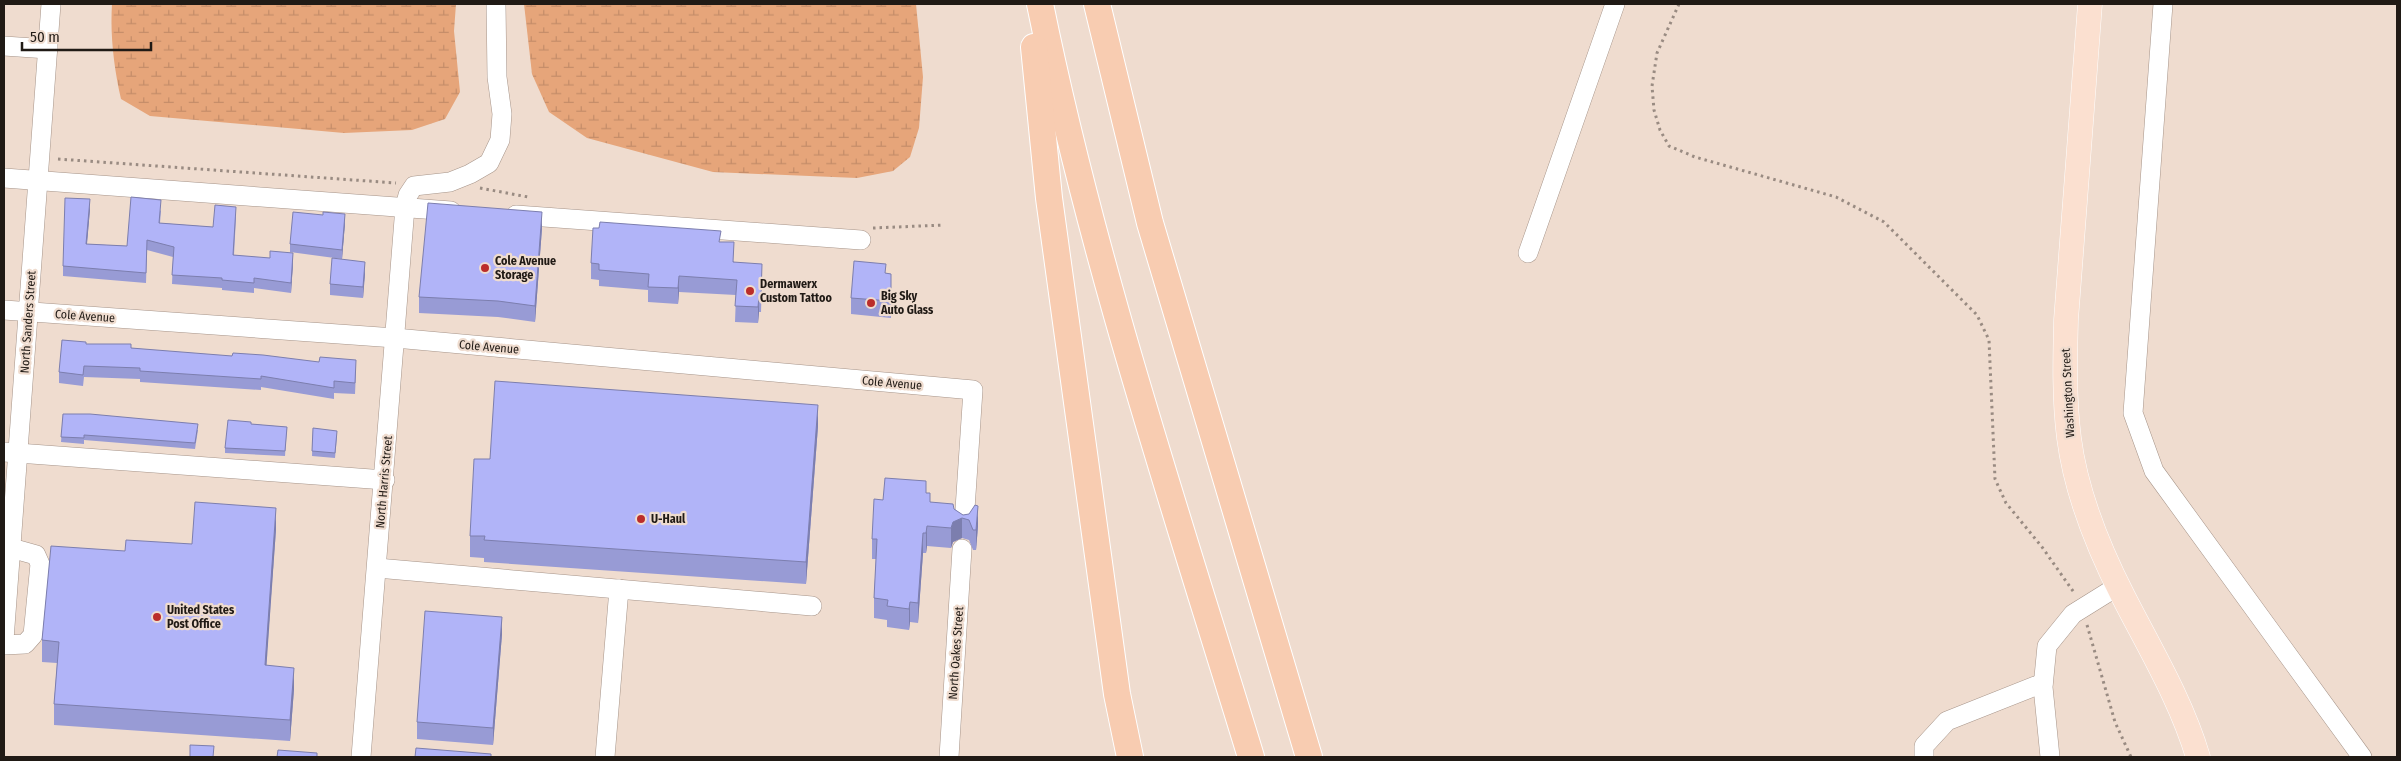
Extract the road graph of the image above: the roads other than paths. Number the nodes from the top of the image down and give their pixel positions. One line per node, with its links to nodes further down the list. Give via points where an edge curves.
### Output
1 (51, 4): 10 (street, North Sanders Street)
2 (496, 4): 13 (street, North Harris Street, via 497,77 502,114 500,140 489,163 470,174 450,182 414,186)
3 (1030, 4): 37 (highway, via 1049,198 1117,694)
4 (1040, 4): 38 (highway, via 1071,145 1120,326)
5 (1097, 4): 39 (highway, via 1150,223)
6 (1616, 4): 17 (street)
7 (2090, 4): 27 (main road, Washington Street, via 2066,320 2066,399 2077,478)
8 (2163, 4): 43 (street, via 2132,413 2154,472)
9 (4, 46): 10 (street)
10 (48, 49): 12 (street, North Sanders Street)
11 (4, 178): 12 (street)
12 (38, 180): 13 (street); 19 (street, North Sanders Street)
13 (405, 208): 14 (street); 20 (street, North Harris Street)
14 (472, 212)
15 (501, 214): 16 (street)
16 (861, 240)
17 (1528, 253)
18 (4, 310): 19 (street, Cole Avenue)
19 (28, 312): 20 (street, Cole Avenue); 21 (street, North Sanders Street)
20 (395, 338): 22 (street, North Harris Street); 23 (street, Cole Avenue, via 973,390)
21 (11, 453): 22 (street); 24 (street, North Sanders Street)
22 (385, 480): 26 (street, North Harris Street)
23 (964, 524)
24 (11, 548): 29 (street, North Sanders Street); 32 (street, via 36,555 40,564 34,635 25,644)
25 (962, 549): 36 (street, North Oakes Street)
26 (377, 568): 28 (street); 34 (street, North Harris Street)
27 (2118, 586): 33 (street, via 2073,614 2047,646); 42 (main road, Washington Street, via 2173,694)
28 (619, 589): 30 (street); 35 (street)
29 (6, 591): 31 (street, North Sanders Street)
30 (812, 606)
31 (4, 640)
32 (4, 646)
33 (2043, 684): 40 (street, via 1947,721 1924,746); 41 (street)
34 (361, 757)
35 (605, 757)
36 (949, 757)
37 (1130, 757)
38 (1252, 757)
39 (1309, 757)
40 (1924, 757)
41 (2050, 757)
42 (2198, 757)
43 (2362, 757)

